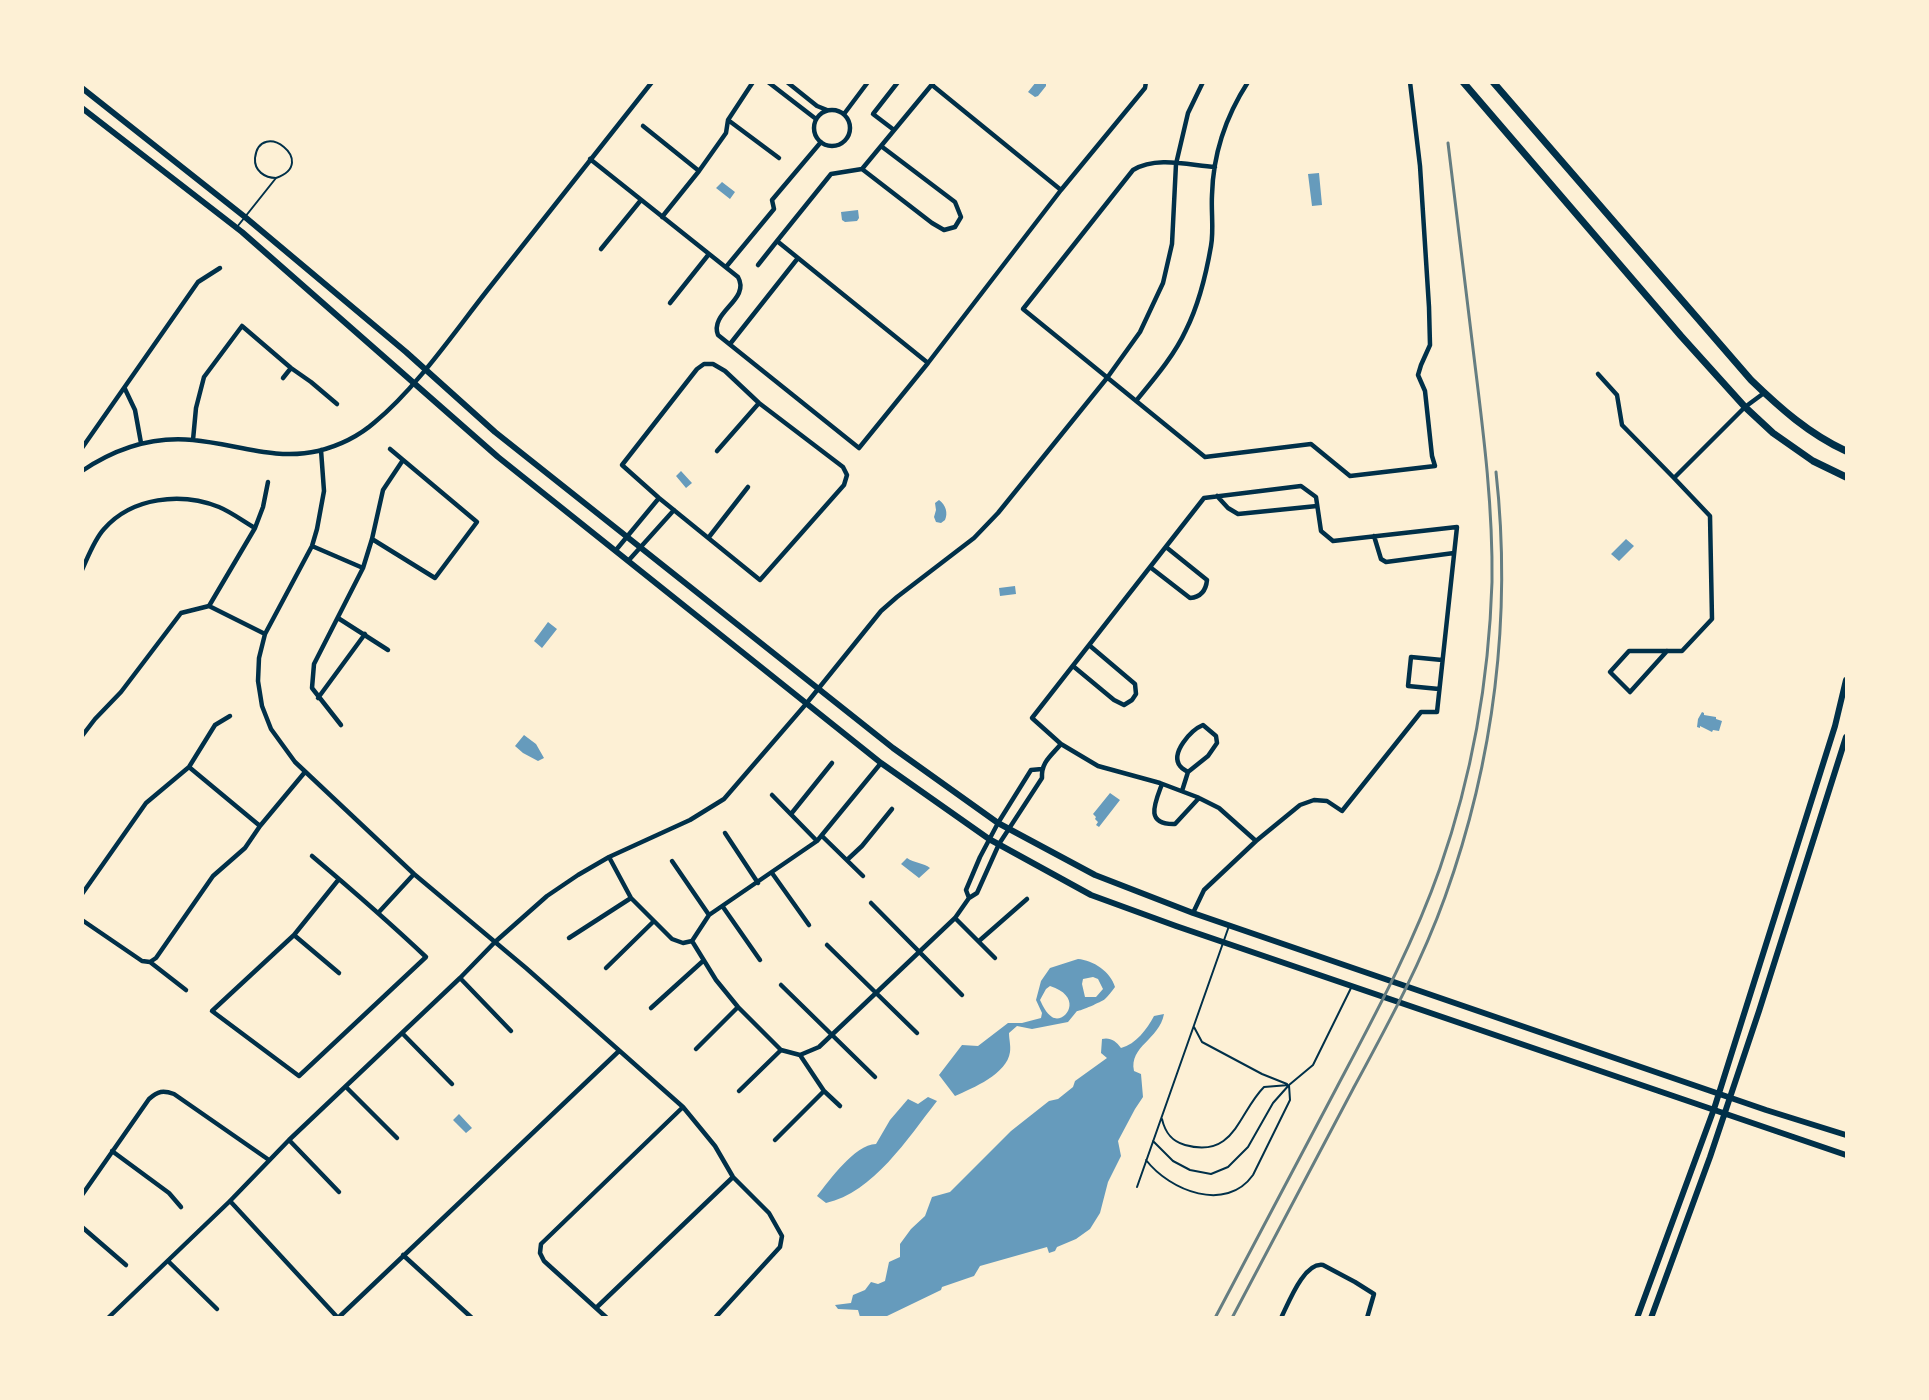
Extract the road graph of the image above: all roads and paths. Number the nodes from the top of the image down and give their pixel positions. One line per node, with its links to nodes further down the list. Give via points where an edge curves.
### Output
1 (652, 82): 25 (street)
2 (753, 82): 19 (street)
3 (768, 82): 18 (street)
4 (787, 82): 16 (street)
5 (868, 82): 17 (street)
6 (898, 82): 21 (street, via 873,114)
7 (1146, 82): 31 (street)
8 (1203, 82): 26 (street, via 1188,112)
9 (1248, 82): 27 (street, via 1228,118)
10 (1410, 82): 54 (street, via 1430,307 1430,345 1418,375 1425,391 1435,466 1350,476 1311,444 1205,457)
11 (1463, 82): 57 (main road)
12 (1493, 82): 53 (main road)
13 (933, 84): 21 (street); 31 (street)
14 (82, 88): 33 (main road)
15 (82, 108): 35 (main road)
16 (827, 110): 17 (street); 18 (street)
17 (844, 114): 22 (street, via 850,129 846,139 831,146)
18 (816, 119): 22 (street, via 814,131)
19 (729, 120): 24 (street); 29 (street, via 726,133)
20 (643, 126): 29 (street)
21 (894, 130): 23 (street)
22 (821, 142): 41 (street, via 772,200 774,209)
23 (881, 146): 28 (street); 28 (street, via 955,202 960,217 955,227 944,230 932,223)
24 (779, 158)
25 (590, 159): 32 (street); 47 (street)
26 (1176, 164): 27 (street); 50 (street, via 1172,244 1163,283 1140,332); 50 (street, via 1154,162 1133,170 1023,309)
27 (1215, 167): 54 (street, via 1212,243 1200,298 1186,331)
28 (862, 169): 36 (street, via 831,174)
29 (699, 171): 34 (street)
30 (276, 178): 30 (lane, via 287,172 291,161 284,145 273,142 262,146 255,162 264,176); 33 (lane)
31 (1061, 190): 45 (street)
32 (641, 200): 34 (street); 37 (street)
33 (245, 217): 35 (lane); 47 (main road)
34 (662, 217): 38 (street)
35 (236, 228): 51 (main road)
36 (777, 241): 39 (street); 40 (street)
37 (601, 249)
38 (709, 254): 41 (street); 43 (street)
39 (798, 258): 44 (street); 45 (street)
40 (758, 265)
41 (726, 267): 44 (street, via 738,277 741,289 717,323 718,335)
42 (220, 268): 52 (street, via 198,282)
43 (670, 303)
44 (730, 344): 45 (street, via 859,448)
45 (928, 363)
46 (291, 368): 49 (street); 56 (street); 58 (street, via 242,326 204,377)
47 (425, 369): 51 (street); 76 (main road, via 495,432)
48 (1599, 374): 68 (street, via 1617,395 1622,425)
49 (283, 378)
50 (1107, 378): 54 (street); 99 (street, via 998,513 974,538 881,611)
51 (414, 381): 62 (street, via 364,430); 83 (main road, via 498,457)
52 (125, 389): 59 (street, via 135,410); 60 (street)
53 (1764, 393): 57 (street); 64 (main road, via 1824,441)
54 (1136, 401)
55 (759, 403): 63 (street); 72 (street, via 719,367 704,364 697,369 622,465); 78 (street, via 843,467 846,480 760,580)
56 (337, 404)
57 (1745, 407): 67 (main road, via 1781,439); 68 (street)
58 (193, 440): 59 (street); 62 (street, via 268,454)
59 (141, 443): 66 (street, via 103,457)
60 (82, 448)
61 (390, 449): 65 (street)
62 (321, 450): 80 (street, via 324,491)
63 (717, 451)
64 (1846, 451)
65 (403, 460): 79 (street, via 383,490); 79 (street, via 477,522 435,578)
66 (82, 471)
67 (1846, 477)
68 (1674, 478): 95 (street, via 1710,516 1712,619 1682,651)
69 (268, 482): 75 (street)
70 (748, 487): 78 (street)
71 (1217, 496): 73 (street, via 1238,514); 73 (street, via 1301,486 1316,497); 82 (street, via 1204,498)
72 (659, 498): 74 (street); 76 (street)
73 (1317, 506): 77 (street, via 1322,531 1333,540)
74 (674, 510): 78 (street); 81 (street)
75 (255, 528): 88 (street, via 219,507 185,499 156,500 128,510 103,530); 89 (street)
76 (627, 536): 81 (main road); 83 (street)
77 (1374, 536): 84 (street, via 1381,559 1386,562); 84 (street, via 1457,527)
78 (709, 537)
79 (372, 539): 87 (street)
80 (312, 546): 87 (street); 91 (street)
81 (641, 547): 85 (street); 99 (main road)
82 (1166, 547): 86 (street); 86 (street, via 1207,580 1202,594 1190,598)
83 (616, 550): 85 (main road)
84 (1454, 553): 96 (street)
85 (629, 560): 102 (main road)
86 (1150, 567): 93 (street)
87 (363, 568): 90 (street)
88 (82, 570)
89 (209, 606): 91 (street); 105 (street, via 181,612 121,692)
90 (338, 618): 92 (street); 101 (street, via 314,664 312,688)
91 (265, 634): 112 (street, via 258,681 262,706 286,753)
92 (365, 634): 94 (street); 101 (street)
93 (1089, 645): 97 (street); 97 (street, via 1135,684 1137,694 1124,705)
94 (388, 650)
95 (1667, 651): 95 (street, via 1629,651 1610,672 1630,692)
96 (1442, 660): 100 (street); 100 (street, via 1411,657 1408,686)
97 (1073, 666): 107 (street, via 1032,718)
98 (1846, 681): 189 (main road)
99 (818, 689): 102 (street); 120 (main road)
100 (1439, 689): 127 (street, via 1437,712 1421,712 1342,811 1327,801 1314,800 1300,805)
101 (318, 698): 104 (street)
102 (806, 704): 109 (main road); 130 (street, via 724,799 690,820)
103 (230, 716): 110 (street, via 214,725)
104 (341, 725)
105 (82, 736)
106 (1846, 737): 190 (main road)
107 (1061, 744): 111 (street); 114 (street, via 1098,766)
108 (832, 763): 119 (street)
109 (881, 763): 124 (street); 125 (main road)
110 (189, 766): 121 (street); 138 (street, via 146,803)
111 (1042, 769): 120 (street, via 1031,770); 122 (street, via 1042,778)
112 (305, 772): 121 (street); 134 (street)
113 (1188, 772): 113 (street, via 1179,765 1177,757 1196,728 1203,725 1216,736 1217,743); 115 (street)
114 (1162, 784): 115 (street); 117 (street, via 1154,806 1155,818 1166,825 1175,824)
115 (1182, 791): 117 (street)
116 (772, 795): 119 (street)
117 (1199, 798): 127 (street, via 1219,808)
118 (892, 809): 131 (street)
119 (791, 814): 126 (street)
120 (998, 823): 122 (main road); 125 (street)
121 (260, 826): 163 (street, via 245,848 213,876)
122 (1009, 829): 128 (street); 145 (main road, via 1095,875)
123 (725, 833): 137 (street)
124 (822, 836): 126 (street); 131 (street)
125 (989, 839): 128 (main road); 140 (street, via 970,877 966,890)
126 (817, 841): 133 (street)
127 (1256, 841): 145 (street, via 1204,890)
128 (999, 844): 140 (street, via 977,893); 157 (main road, via 1091,895)
129 (312, 856): 136 (street)
130 (609, 857): 139 (street); 156 (street, via 552,892)
131 (847, 860): 135 (street)
132 (672, 861): 146 (street)
133 (772, 873): 137 (street); 150 (street)
134 (414, 874): 144 (street); 156 (street)
135 (863, 876)
136 (339, 879): 144 (street); 152 (street)
137 (758, 883): 143 (street)
138 (82, 894)
139 (631, 898): 149 (street); 153 (street)
140 (969, 898): 147 (street)
141 (1027, 899): 155 (street)
142 (871, 903): 159 (street)
143 (723, 907): 146 (street); 161 (street)
144 (379, 912): 152 (street, via 426,957 299,1076 212,1011)
145 (1193, 913): 151 (main road)
146 (710, 915): 154 (street)
147 (955, 918): 155 (street); 159 (street)
148 (82, 920): 163 (street, via 142,962)
149 (654, 921): 154 (street, via 672,939); 164 (street)
150 (809, 925)
151 (1230, 925): 157 (lane); 189 (main road)
152 (294, 935): 165 (street)
153 (569, 938)
154 (692, 941): 162 (street)
155 (979, 941): 160 (street)
156 (495, 942): 166 (street); 181 (street)
157 (1224, 942): 168 (main road); 174 (lane)
158 (827, 945): 170 (street)
159 (919, 951): 170 (street); 171 (street)
160 (995, 958)
161 (760, 960)
162 (703, 961): 172 (street); 173 (street)
163 (150, 962): 169 (street)
164 (606, 968)
165 (339, 973)
166 (460, 978): 175 (street); 176 (street)
167 (781, 985): 178 (street)
168 (1352, 986): 185 (lane, via 1313,1065); 193 (main road)
169 (186, 990)
170 (875, 992): 177 (street); 178 (street)
171 (962, 995)
172 (738, 1007): 179 (street); 180 (street)
173 (651, 1008)
174 (1194, 1026): 185 (lane, via 1202,1042); 195 (lane)
175 (511, 1031)
176 (402, 1033): 184 (street); 186 (street)
177 (917, 1033)
178 (831, 1034): 182 (street, via 819,1047); 183 (street)
179 (696, 1049)
180 (781, 1050): 182 (street); 187 (street)
181 (619, 1051): 192 (street); 212 (street)
182 (800, 1055): 188 (street)
183 (875, 1077)
184 (452, 1084)
185 (1289, 1085): 195 (lane, via 1264,1087 1231,1135 1212,1146 1178,1143 1166,1131); 200 (lane, via 1273,1103 1248,1147 1219,1172 1206,1173 1182,1166); 204 (lane, via 1290,1100 1253,1175 1239,1188 1218,1196 1197,1195 1154,1170)
186 (346, 1087): 197 (street); 198 (street)
187 (739, 1091)
188 (824, 1091): 191 (street); 199 (street)
189 (1720, 1092): 190 (main road); 193 (main road)
190 (1730, 1096): 194 (main road); 196 (main road)
191 (840, 1106)
192 (683, 1107): 205 (street, via 715,1146); 215 (street, via 541,1244 544,1261)
193 (1714, 1109): 194 (main road); 224 (main road)
194 (1725, 1113): 202 (main road); 225 (main road)
195 (1161, 1117): 200 (lane)
196 (1846, 1135)
197 (397, 1138)
198 (289, 1140): 203 (street); 207 (street)
199 (775, 1140)
200 (1153, 1141): 204 (lane)
201 (112, 1151): 203 (street, via 149,1099 157,1091 165,1090); 208 (street); 210 (street)
202 (1846, 1155)
203 (270, 1160): 209 (street)
204 (1146, 1160): 206 (lane)
205 (733, 1177): 215 (street); 221 (street, via 769,1213 782,1236 780,1247)
206 (1137, 1187)
207 (339, 1192)
208 (82, 1195)
209 (230, 1201): 213 (street); 218 (street)
210 (182, 1207)
211 (82, 1227): 214 (street)
212 (403, 1255): 218 (street); 219 (street)
213 (168, 1261): 216 (street); 217 (street)
214 (126, 1265)
215 (596, 1308): 220 (street)
216 (217, 1309)
217 (111, 1317)
218 (338, 1317)
219 (472, 1317)
220 (607, 1317)
221 (715, 1317)
222 (1281, 1317): 223 (street, via 1304,1276 1317,1264 1374,1294)
223 (1367, 1317)
224 (1637, 1317)
225 (1651, 1317)

